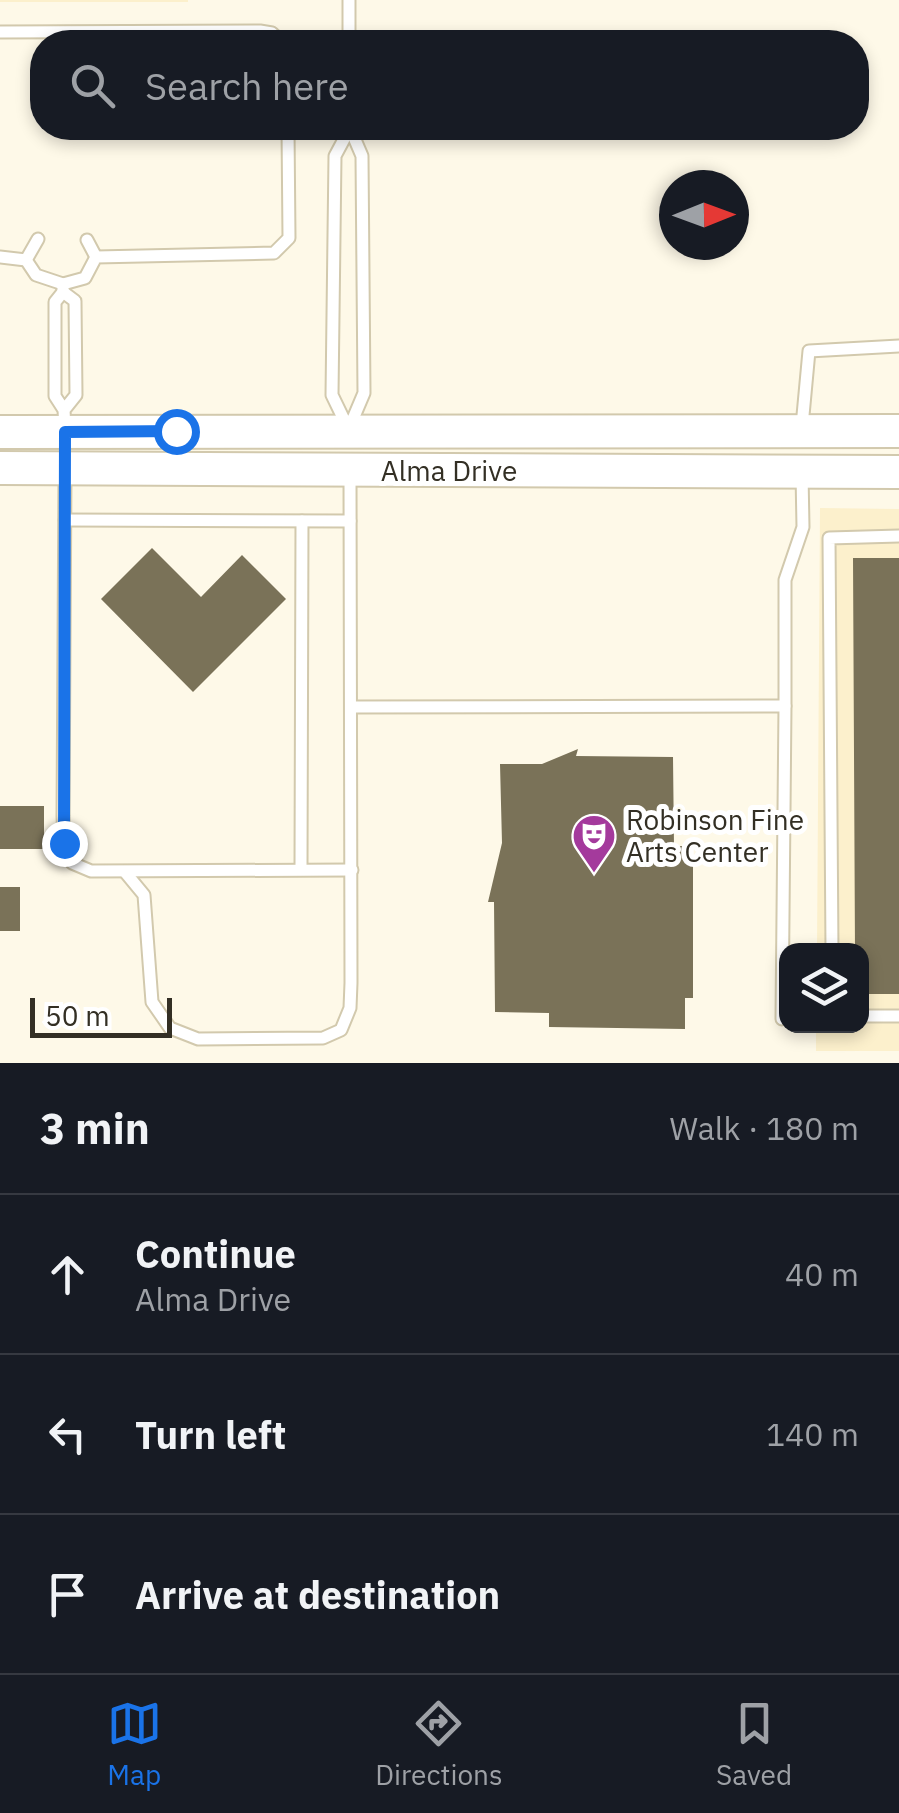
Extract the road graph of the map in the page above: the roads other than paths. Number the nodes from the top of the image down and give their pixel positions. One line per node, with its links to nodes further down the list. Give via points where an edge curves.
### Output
1 (349, 0): 2 (lane)
2 (349, 30)
3 (0, 32): 4 (lane)
4 (30, 32)
5 (288, 140): 11 (lane, via 288,238 274,253)
6 (344, 140): 16 (lane, via 335,156 332,395)
7 (355, 140): 16 (lane, via 362,156 364,393)
8 (38, 239): 12 (lane)
9 (87, 240): 11 (lane)
10 (0, 257): 12 (lane)
11 (96, 258): 13 (lane, via 85,278)
12 (26, 260): 13 (lane, via 36,276)
13 (63, 288): 15 (lane, via 55,302 54,396); 15 (lane, via 75,301 76,395)
14 (899, 346): 17 (lane, via 809,350)
15 (64, 421): 16 (main road, Alma Drive); 19 (main road, Alma Drive); 21 (main road)
16 (349, 430): 17 (main road, Alma Drive); 22 (main road)
17 (802, 431): 18 (main road, Alma Drive); 23 (main road)
18 (899, 431)
19 (0, 432)
20 (0, 468): 21 (main road, Alma Drive)
21 (65, 468): 22 (main road, Alma Drive); 25 (lane)
22 (350, 470): 23 (main road, Alma Drive); 27 (lane)
23 (802, 472): 24 (main road, Alma Drive); 29 (lane, via 803,527 785,580)
24 (899, 472)
25 (65, 520): 26 (lane); 33 (lane, via 64,843 72,863 91,872)
26 (302, 521): 27 (lane); 31 (lane)
27 (350, 521): 30 (lane)
28 (899, 536): 35 (lane, via 829,538)
29 (785, 706): 30 (lane); 34 (lane)
30 (352, 708): 32 (lane)
31 (301, 869): 32 (lane); 33 (lane)
32 (352, 870): 33 (lane, via 350,1008 341,1030 303,1039 198,1039 170,1028 152,1002 144,895)
33 (125, 872)
34 (783, 943)
35 (832, 943)
36 (869, 1016): 37 (lane)
37 (899, 1016)

